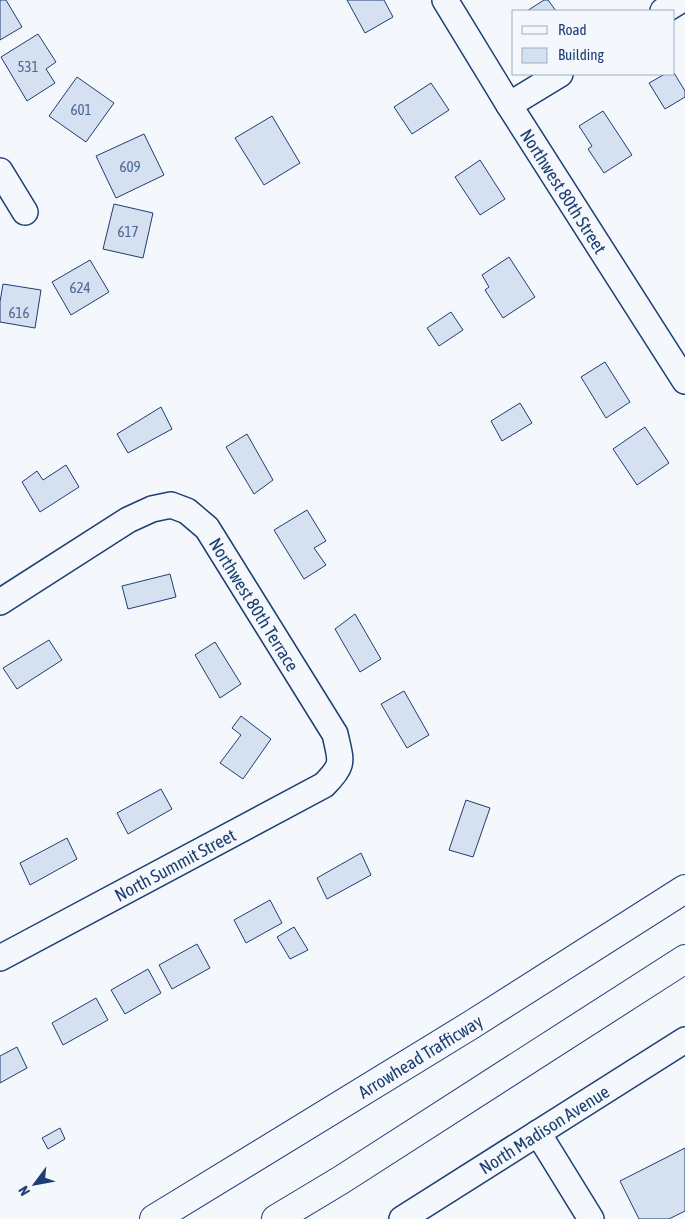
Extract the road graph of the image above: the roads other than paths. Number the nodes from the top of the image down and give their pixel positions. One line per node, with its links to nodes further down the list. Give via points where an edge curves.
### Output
1 (445, 0): 5 (street, Northwest 80th Street)
2 (681, 0): 3 (street)
3 (665, 10)
4 (558, 75): 5 (street)
5 (509, 105): 8 (street, Northwest 80th Street)
6 (0, 171): 7 (street)
7 (25, 212)
8 (684, 376)
9 (0, 602): 10 (street, Northwest 80th Terrace, via 128,520 171,505 187,511 207,528 335,734)
10 (341, 761): 12 (street, North Summit Street, via 335,774 324,785)
11 (685, 889): 16 (highway, Arrowhead Trafficway, via 471,1025)
12 (0, 958)
13 (685, 959): 17 (highway)
14 (685, 1040): 15 (street, North Madison Avenue)
15 (538, 1133): 18 (street, North Madison Avenue); 19 (street)
16 (154, 1219)
17 (276, 1219)
18 (402, 1219)
19 (591, 1219)

